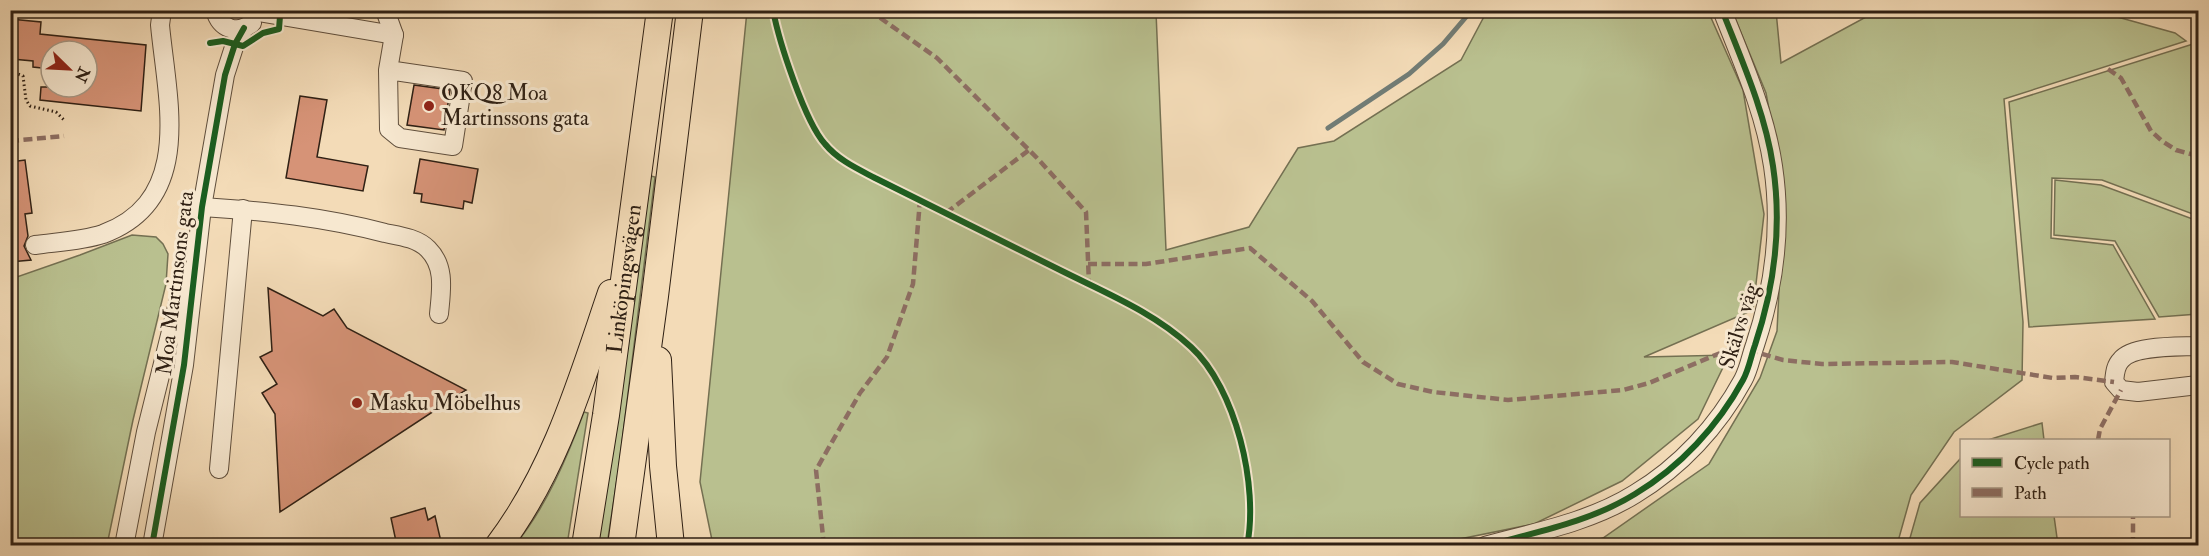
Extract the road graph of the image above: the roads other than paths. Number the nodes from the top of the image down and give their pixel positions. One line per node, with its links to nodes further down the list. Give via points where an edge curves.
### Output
1 (162, 10): 15 (street, via 160,25 171,138 161,184 151,200 129,220 103,234)
2 (386, 10): 9 (street)
3 (660, 10): 14 (highway, Linköpingsvägen)
4 (690, 10): 16 (highway, Linköpingsvägen)
5 (1722, 10): 27 (street, Skälvs väg, via 1759,106 1773,165 1776,202 1771,283 1762,326 1744,378 1710,429 1677,465 1635,495 1581,520)
6 (258, 11): 8 (street, Moa Martinsons gata, via 253,22); 9 (street)
7 (215, 15): 8 (street, via 232,29); 11 (street, Moa Martinsons gata)
8 (244, 28): 11 (street, Moa Martinsons gata)
9 (394, 35): 10 (street)
10 (388, 70): 10 (street, via 463,81 453,146 400,138 389,129)
11 (225, 75): 12 (street, Moa Martinsons gata)
12 (202, 207): 13 (street); 21 (street, Moa Martinsons gata, via 146,432); 22 (street, Moa Martinsons gata, via 184,365)
13 (243, 209): 17 (street, via 348,223 417,241 428,249 440,268); 20 (street)
14 (629, 239): 23 (highway, via 555,448 519,519); 24 (highway, Linköpingsvägen)
15 (35, 245)
16 (655, 296): 25 (highway, Linköpingsvägen); 26 (highway)
17 (439, 314)
18 (2199, 346): 19 (street, via 2133,351 2121,359 2114,382 2121,390 2138,393)
19 (2199, 385)
20 (219, 469)
21 (124, 546)
22 (152, 546)
23 (498, 546)
24 (585, 546)
25 (621, 546)
26 (671, 546)
27 (1485, 546)

